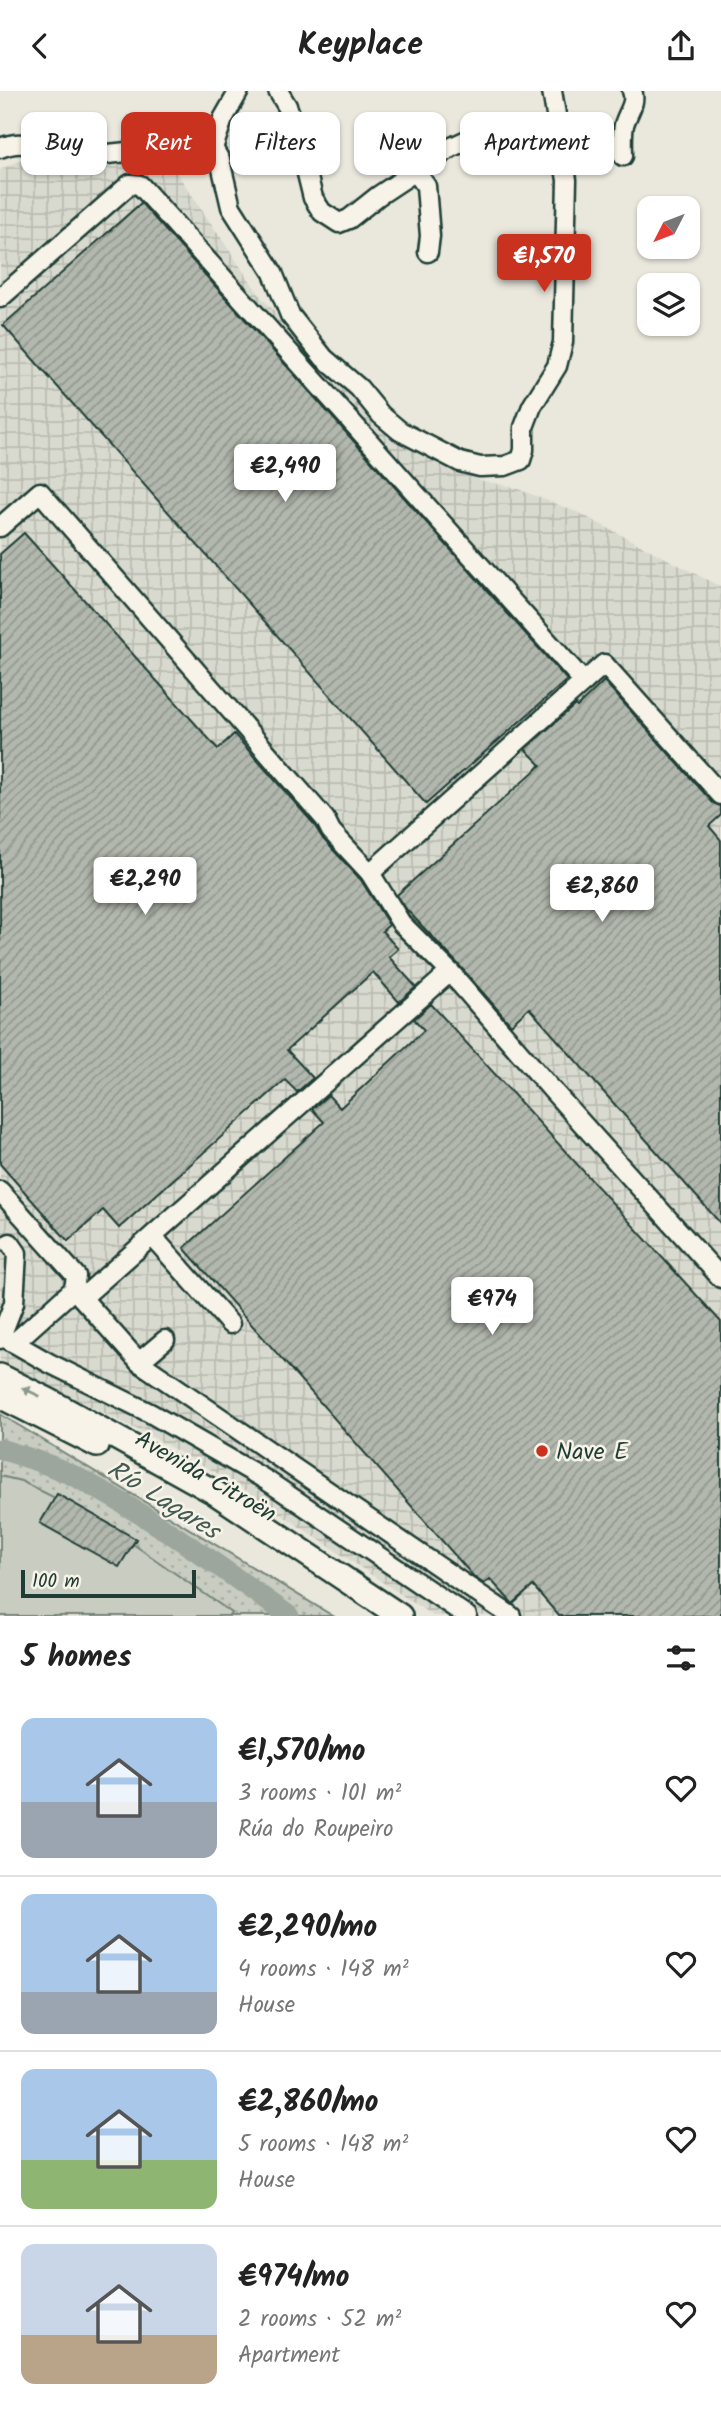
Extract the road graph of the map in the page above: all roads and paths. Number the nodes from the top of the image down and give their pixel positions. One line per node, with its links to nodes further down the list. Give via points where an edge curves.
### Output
1 (239, 91): 6 (street)
2 (278, 91): 11 (street, via 296,129 313,198 333,221 349,219)
3 (552, 91): 5 (street)
4 (632, 91): 10 (street)
5 (555, 112)
6 (216, 139)
7 (0, 148): 8 (street, via 20,142 60,159)
8 (121, 153)
9 (216, 153): 13 (street, via 231,207 273,274 290,315 324,358 400,431 460,462 480,467 520,460 532,406 557,366 563,342)
10 (623, 156)
11 (411, 175)
12 (418, 175): 14 (street, via 426,186)
13 (566, 175)
14 (428, 253)
15 (0, 298): 17 (street, via 130,184 140,185)
16 (0, 527): 19 (street, via 40,492)
17 (584, 682): 18 (street, via 604,664); 19 (street)
18 (721, 795)
19 (370, 873): 20 (street, via 401,923)
20 (450, 972): 22 (street); 24 (street)
21 (0, 1191): 25 (street, via 76,1276)
22 (153, 1237): 25 (street); 26 (street)
23 (10, 1243): 27 (street, via 17,1253 14,1303)
24 (721, 1278)
25 (78, 1293): 27 (street); 29 (street)
26 (230, 1324)
27 (4, 1338): 34 (street, via 267,1480)
28 (165, 1340): 29 (street)
29 (139, 1362): 35 (street)
30 (0, 1376): 33 (main road, Avenida Citroën, one-way to 30, via 214,1492)
31 (0, 1396): 32 (main road, Avenida Citroën, via 172,1483 265,1539)
32 (377, 1616)
33 (400, 1616)
34 (467, 1616)
35 (511, 1616)

